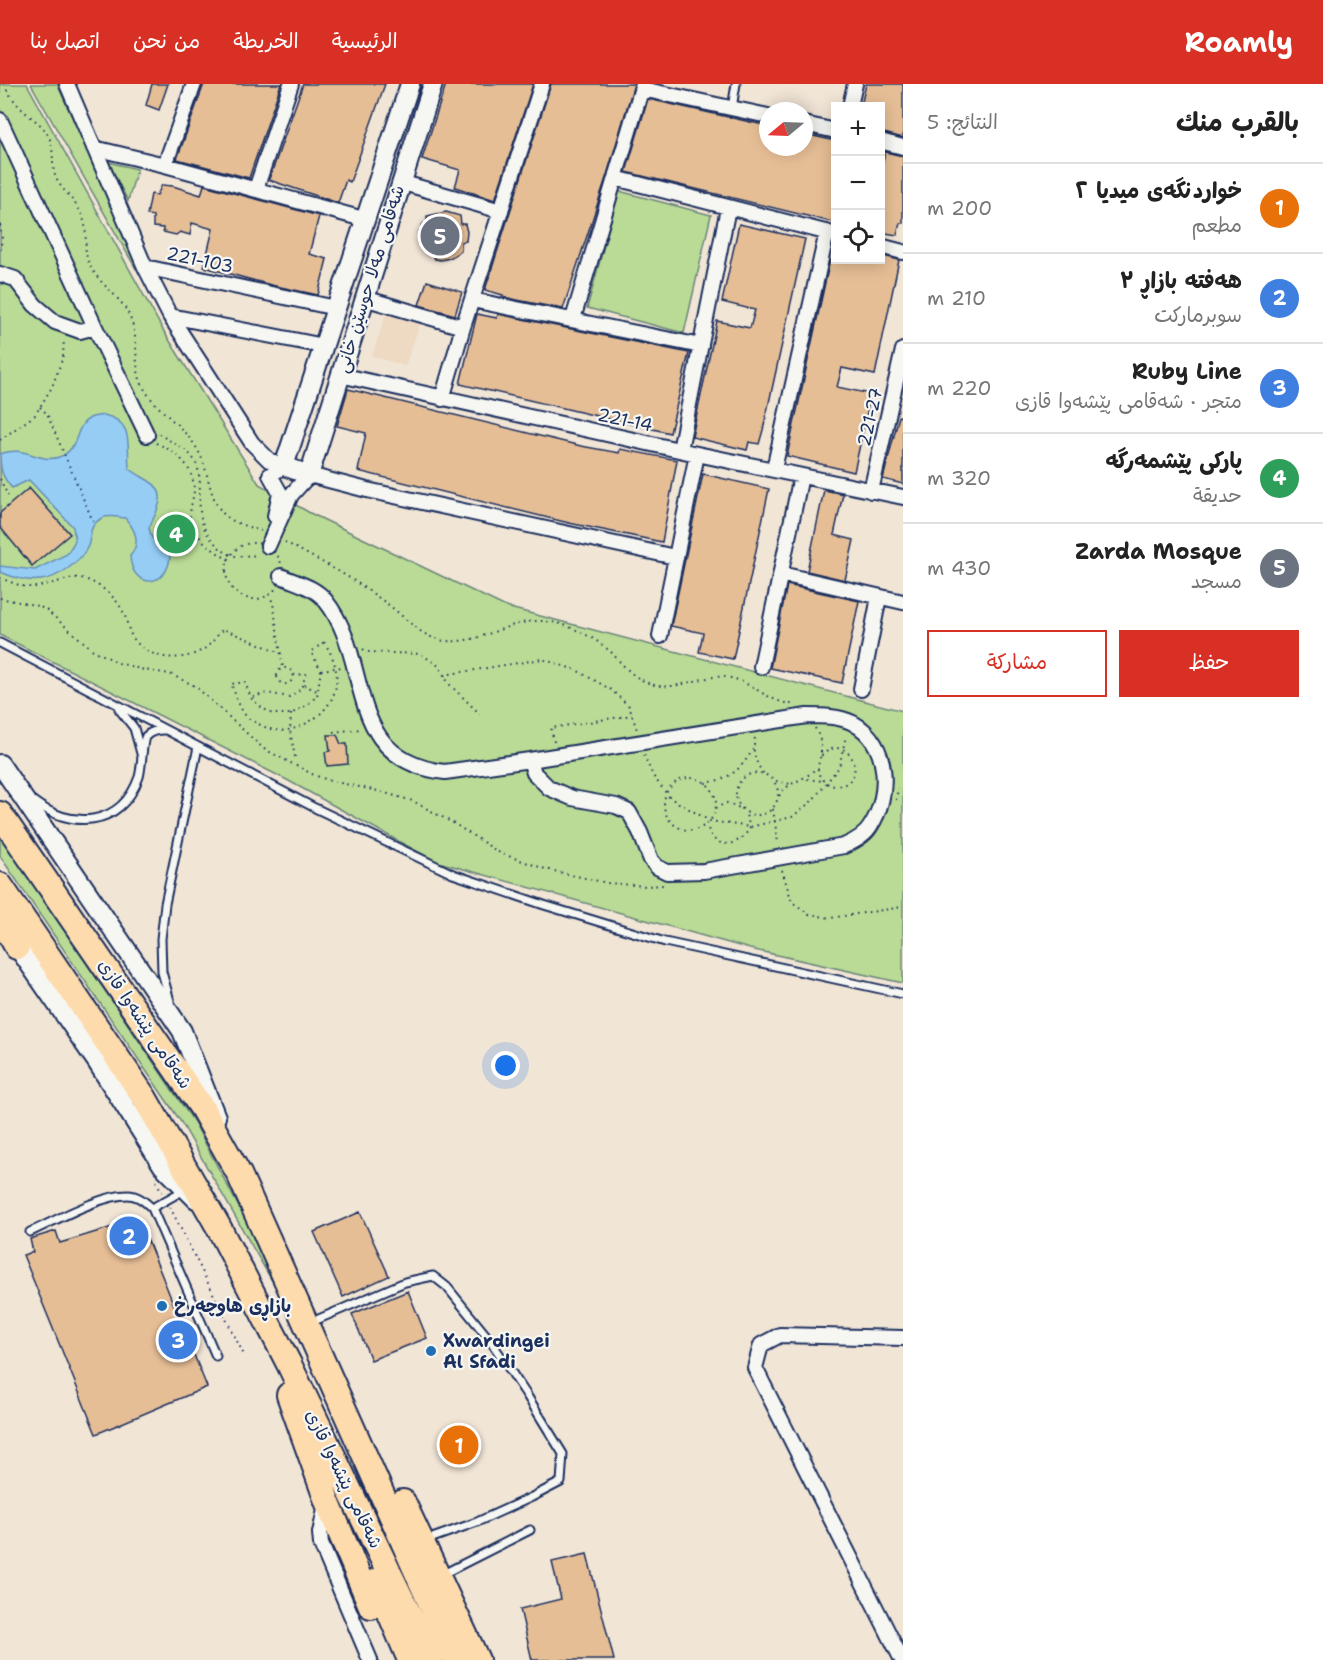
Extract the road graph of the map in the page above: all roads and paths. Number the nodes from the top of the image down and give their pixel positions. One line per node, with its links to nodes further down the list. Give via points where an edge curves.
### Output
1 (4, 84): 62 (path, via 13,99 49,136 57,182 77,205 84,221 87,260 101,282 122,302 134,328 140,379 146,393 195,445 222,512)
2 (67, 84): 19 (street, 221-103)
3 (194, 84): 20 (street)
4 (291, 84): 23 (street)
5 (410, 84): 26 (street, شەقامی مەلا حوسێن خانی)
6 (433, 84): 22 (street, شەقامی مەلا حوسێن خانی)
7 (542, 84): 25 (street)
8 (736, 84): 12 (lane)
9 (855, 84): 11 (street)
10 (642, 86): 12 (street); 21 (street)
11 (851, 102)
12 (732, 108): 13 (street)
13 (759, 114)
14 (0, 120): 40 (street)
15 (813, 126): 16 (street)
16 (831, 130)
17 (885, 142): 18 (street)
18 (903, 147)
19 (94, 148): 20 (street); 32 (street, 221-103)
20 (165, 165): 23 (street)
21 (615, 178): 24 (street); 38 (street)
22 (400, 183): 25 (street); 34 (street, شەقامی مەلا حوسێن خانی)
23 (256, 189): 26 (street)
24 (728, 208): 28 (street); 43 (street)
25 (501, 212): 35 (street)
26 (367, 220): 36 (street, شەقامی مەلا حوسێن خانی)
27 (0, 225): 31 (path)
28 (831, 233): 54 (street)
29 (885, 247): 30 (street)
30 (903, 252)
31 (0, 253)
32 (145, 267): 36 (street, 221-103); 37 (street)
33 (0, 274): 39 (street, via 15,279 35,305)
34 (364, 298): 41 (street); 46 (street, شەقامی مەلا حوسێن خانی)
35 (472, 300): 38 (street); 41 (street)
36 (336, 308): 42 (street, شەقامی مەلا حوسێن خانی)
37 (170, 316): 42 (street); 53 (street, via 252,443 269,460)
38 (573, 319): 43 (street)
39 (64, 325): 40 (street, via 80,331); 48 (path, via 63,357)
40 (95, 327): 49 (street)
41 (463, 327): 47 (street)
42 (324, 346): 45 (street, شەقامی مەلا حوسێن خانی)
43 (701, 346): 51 (street)
44 (903, 350): 58 (street, 221-27)
45 (318, 368): 46 (street); 53 (street, شەقامی مەلا حوسێن خانی)
46 (340, 375): 47 (street, 221-14); 55 (street, شەقامی مەلا حوسێن خانی)
47 (442, 399): 51 (street, 221-14)
48 (40, 406): 50 (path); 61 (path, via 47,414)
49 (150, 433): 63 (path, via 193,457 199,473 202,524 220,549); 65 (path, via 154,442 172,450 186,463 194,489 190,519 199,536)
50 (0, 440)
51 (680, 450): 52 (street, 221-14)
52 (697, 454): 54 (street, 221-14); 64 (street)
53 (284, 466): 55 (street); 62 (street, via 270,475 280,493)
54 (774, 469): 56 (street, 221-14)
55 (309, 475): 62 (street, via 291,495); 64 (street)
56 (801, 476): 58 (street, 221-14); 67 (street)
57 (0, 479): 59 (path)
58 (872, 490): 60 (street, 221-14)
59 (8, 496)
60 (903, 497)
61 (95, 526)
62 (266, 543): 63 (path); 63 (path, via 244,545); 66 (path, via 276,554); 88 (path, via 350,578 423,632 444,641 468,641 520,622 552,622 596,640 643,681 668,688 727,678)
63 (232, 555): 65 (path)
64 (675, 557): 74 (street)
65 (229, 560): 69 (path, via 230,583 242,596 261,598)
66 (281, 570): 69 (path, via 276,588); 73 (street, via 325,600)
67 (781, 574): 70 (street); 80 (street)
68 (0, 578): 76 (path, via 36,587 78,577 98,586 114,598 124,613 132,637 146,651 161,656 183,658 207,647 223,629)
69 (269, 594): 76 (path)
70 (879, 597): 72 (street); 84 (street)
71 (0, 598): 125 (path, via 45,609 93,650 119,663 188,682 264,749 314,775 413,801 500,853 544,869 607,883)
72 (903, 602)
73 (343, 635): 77 (street); 90 (path, via 367,652 422,654 439,666 449,684)
74 (660, 636)
75 (0, 643): 87 (lane)
76 (281, 653): 78 (path)
77 (354, 665): 79 (path); 94 (street)
78 (283, 668): 82 (path, via 290,669); 82 (path, via 277,673 279,681 286,683)
79 (336, 668): 81 (path); 81 (path, via 324,642 311,652); 96 (path, via 331,701 316,719)
80 (762, 668)
81 (321, 670): 85 (path)
82 (292, 675): 83 (path, via 306,674)
83 (303, 684): 85 (path); 86 (path, via 289,697 267,693)
84 (861, 689)
85 (317, 691): 89 (path, via 307,705)
86 (251, 698): 89 (path, via 272,714); 96 (path, via 245,682 231,684 248,717 267,729)
87 (115, 703): 95 (lane); 105 (lane, via 134,728)
88 (793, 704)
89 (291, 714): 96 (path)
90 (480, 714)
91 (632, 715): 103 (path, via 552,728)
92 (801, 717): 93 (street, via 830,716); 103 (street); 104 (path, via 818,734)
93 (846, 721): 101 (path); 124 (street, via 854,723 872,740 883,764 880,805 870,829 844,846)
94 (373, 727): 97 (path); 106 (street, via 394,753 430,771)
95 (164, 730): 99 (lane); 105 (lane, via 154,731 144,739)
96 (290, 731): 102 (path)
97 (333, 732)
98 (749, 734): 100 (path, via 757,733)
99 (198, 747): 132 (lane, via 377,839 476,883 665,942); 133 (lane, via 161,939 162,972)
100 (754, 748): 109 (path, via 756,762); 112 (path, via 738,771)
101 (844, 750): 104 (path, via 831,749); 113 (path, via 839,767); 113 (path, via 855,763 853,775 839,786)
102 (295, 756)
103 (556, 756): 106 (street)
104 (821, 756): 107 (path)
105 (142, 760): 108 (lane, via 129,796 115,810 90,820 64,818 41,807)
106 (530, 760): 124 (street, via 534,773 549,788 629,812 651,860 667,872 704,871)
107 (818, 766): 111 (path); 113 (path)
108 (3, 768): 133 (street)
109 (764, 774): 110 (path); 120 (path, via 750,774 739,784 736,798)
110 (771, 778): 114 (path); 116 (path)
111 (805, 779): 113 (path); 114 (path)
112 (705, 783): 118 (path, via 715,797); 123 (path, via 679,780 667,792 664,808 678,828 695,830)
113 (826, 783): 122 (path, via 792,817)
114 (790, 784): 116 (path)
115 (898, 785): 117 (path)
116 (778, 798): 119 (path)
117 (895, 804)
118 (715, 808): 120 (path, via 732,804); 123 (path)
119 (773, 808): 120 (path, via 755,816); 122 (path)
120 (744, 810): 123 (path, via 750,827 737,842 715,840)
121 (0, 814): 134 (highway, شەقامی پێشەوا قازی, via 202,1108)
122 (774, 822): 124 (path)
123 (707, 823)
124 (780, 858): 127 (path, via 792,902 809,914 830,918)
125 (673, 884)
126 (0, 885): 131 (highway, شەقامی پێشەوا قازی)
127 (903, 907)
128 (0, 917): 130 (highway)
129 (0, 922): 130 (street)
130 (17, 947): 131 (street)
131 (42, 966): 136 (street, via 163,1167); 139 (highway, شەقامی پێشەوا قازی, via 144,1097)
132 (903, 994)
133 (182, 1031): 134 (street)
134 (239, 1174): 141 (highway, شەقامی پێشەوا قازی)
135 (155, 1180): 137 (path)
136 (186, 1189): 137 (lane); 139 (street)
137 (167, 1200): 138 (lane); 144 (path)
138 (152, 1208): 140 (lane, via 129,1195 111,1198); 145 (lane)
139 (221, 1231): 146 (highway, شەقامی پێشەوا قازی); 154 (highway, شەقامی پێشەوا قازی)
140 (30, 1233)
141 (272, 1246): 142 (highway, شەقامی پێشەوا قازی); 155 (highway, شەقامی پێشەوا قازی)
142 (314, 1321): 149 (highway, شەقامی پێشەوا قازی); 149 (lane, via 405,1282 433,1276 447,1287 490,1340 563,1454 561,1482 477,1522)
143 (903, 1338): 157 (street, via 780,1335 761,1345 755,1368)
144 (244, 1355)
145 (216, 1356)
146 (278, 1365): 147 (highway); 153 (highway, شەقامی پێشەوا قازی)
147 (327, 1501): 151 (street, via 321,1544); 152 (highway)
148 (530, 1530): 150 (lane)
149 (422, 1542): 150 (highway, شەقامی پێشەوا قازی)
150 (438, 1576): 156 (highway, شەقامی پێشەوا قازی)
151 (370, 1660)
152 (393, 1660)
153 (410, 1660)
154 (431, 1660)
155 (456, 1660)
156 (477, 1660)
157 (902, 1660)

